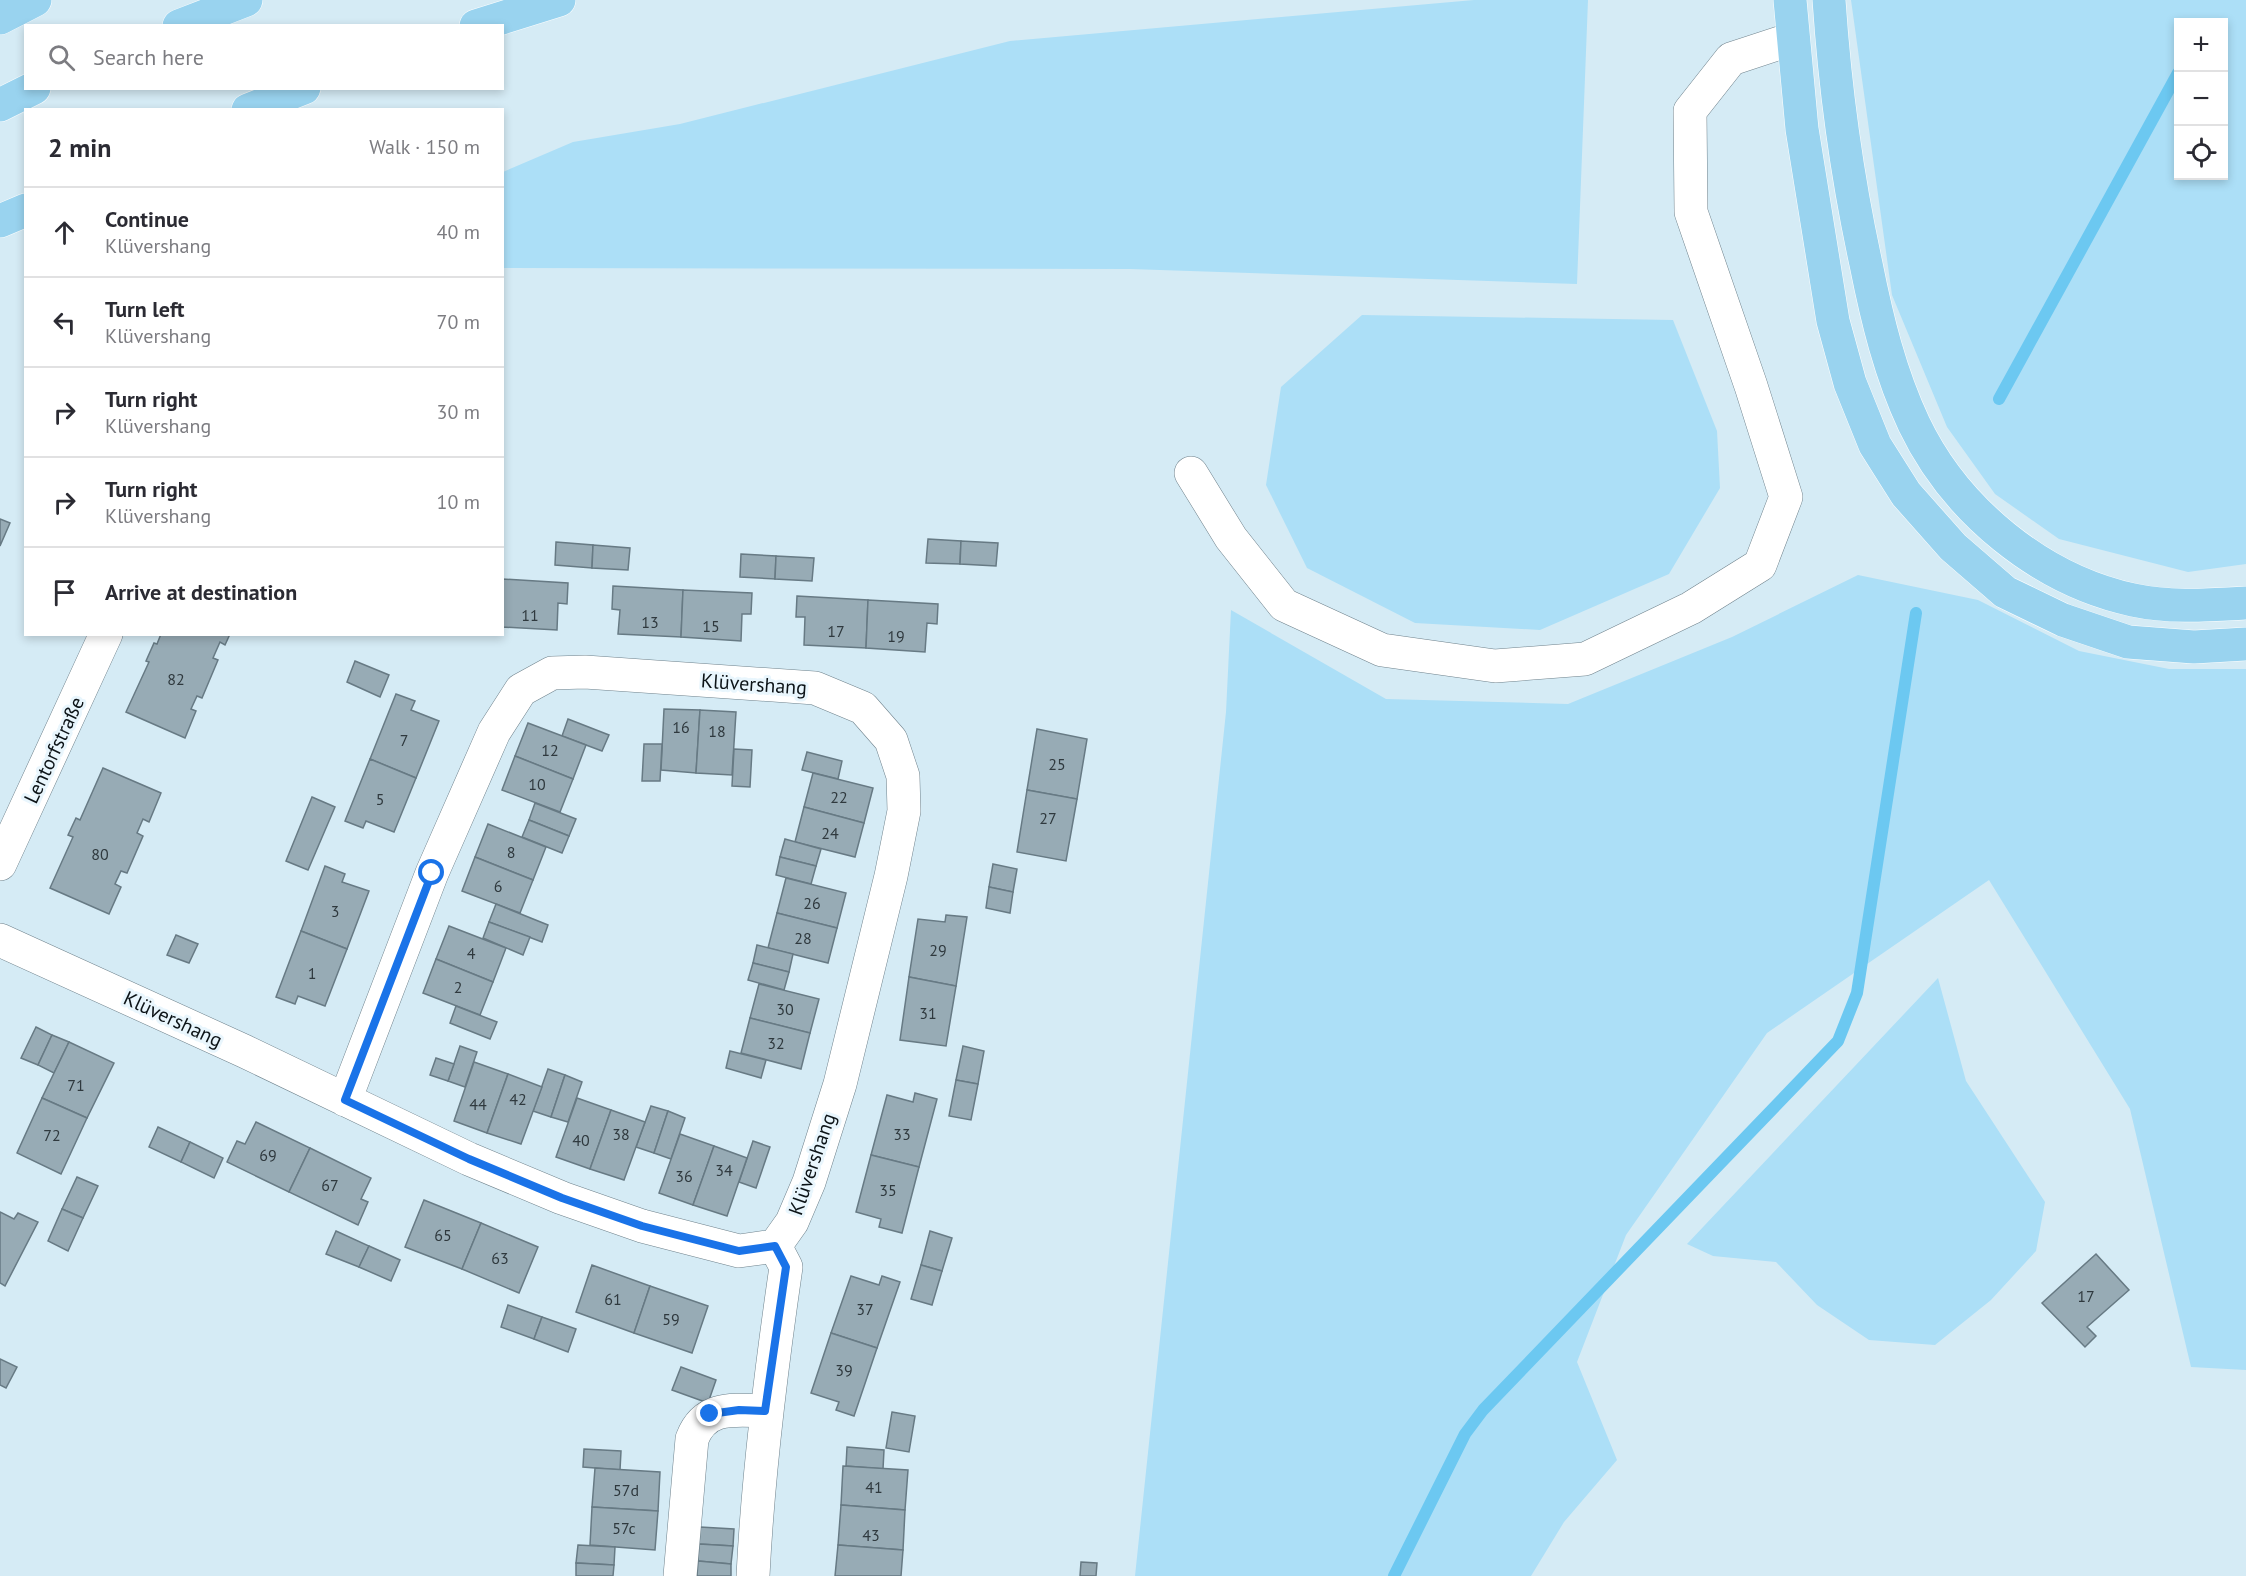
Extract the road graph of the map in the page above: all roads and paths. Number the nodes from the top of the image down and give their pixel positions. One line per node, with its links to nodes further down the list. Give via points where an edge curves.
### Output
1 (34, 0): 6 (highway)
2 (246, 0): 7 (highway)
3 (559, 0): 8 (highway)
4 (1790, 0): 9 (highway)
5 (1828, 0): 17 (highway, via 1841,124 1877,316 1891,367 1915,425 1942,470 1976,511 2021,550 2075,582 2134,600 2192,606)
6 (0, 18)
7 (184, 24)
8 (482, 24)
9 (1792, 39): 16 (street, via 1731,59 1690,111 1691,212 1786,497 1760,566 1691,608 1586,659 1495,666 1382,650 1284,606 1231,538); 19 (highway, via 1815,222 1833,321 1850,383 1875,445 1906,494 1953,547 2005,592 2063,620 2128,642 2194,647)
10 (30, 90): 12 (highway)
11 (299, 90): 13 (highway)
12 (0, 105)
13 (253, 108)
14 (24, 211): 15 (highway)
15 (0, 222)
16 (1191, 473)
17 (2246, 603)
18 (105, 636): 20 (street, Lentorfstraße)
19 (2246, 644)
20 (0, 864)
21 (0, 940): 22 (street, Klüvershang)
22 (345, 1100): 23 (street, Klüvershang, via 469,1159 642,1226 739,1251); 23 (street, Klüvershang, via 466,792 494,732 521,690 552,673 585,672 815,688 863,708 891,740 903,776 904,811 840,1084 809,1182 792,1222)
23 (775, 1246): 24 (street, via 786,1267)
24 (765, 1411): 25 (street, via 710,1414 697,1425 692,1439); 26 (street)
25 (680, 1576)
26 (753, 1576)

